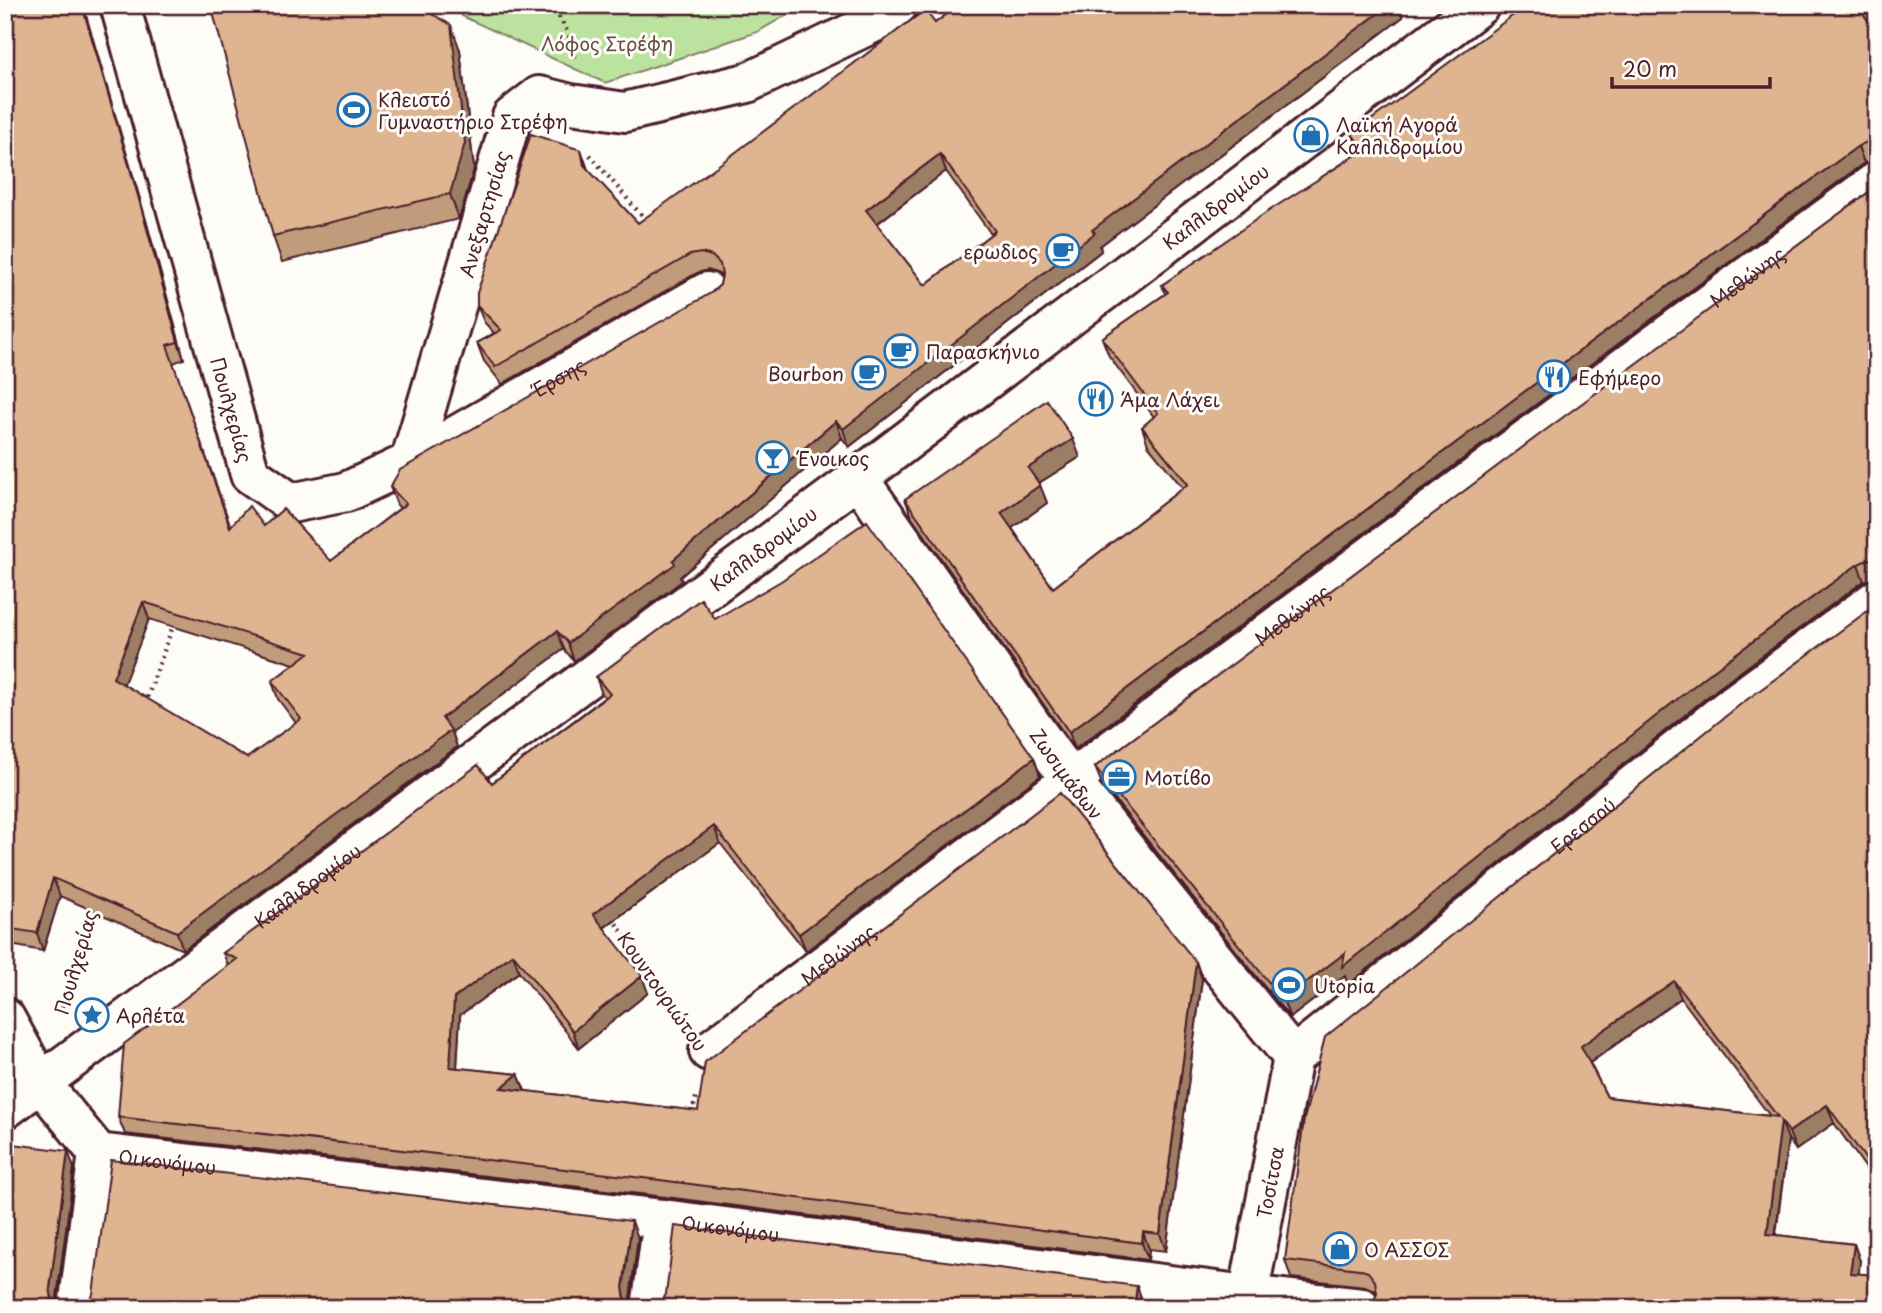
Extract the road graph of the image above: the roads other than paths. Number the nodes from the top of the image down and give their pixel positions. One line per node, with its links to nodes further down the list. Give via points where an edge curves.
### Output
1 (120, 5): 6 (street, Πουλχερίας, via 250,474 291,503 346,492)
2 (898, 5): 6 (street, Ανεξαρτησίας, via 879,20 747,83 625,113 539,96 512,117)
3 (1480, 5): 7 (street, Καλλιδρομίου)
4 (1877, 181): 9 (street, Μεθώνης)
5 (707, 292): 6 (street, Έρσης)
6 (410, 462)
7 (858, 478): 9 (street, Ζωσιμάδων); 13 (street, Καλλιδρομίου)
8 (1877, 599): 12 (street, Ερεσσού, via 1734,704)
9 (1071, 781): 11 (street, Μεθώνης); 12 (street, Ζωσιμάδων)
10 (5, 1018): 13 (street)
11 (709, 1051)
12 (1293, 1057): 17 (street, Τοσίτσα)
13 (40, 1082): 14 (street, Καλλιδρομίου); 15 (street)
14 (5, 1109)
15 (98, 1153): 16 (street, Οικονόμου); 18 (street)
16 (663, 1219): 17 (street, Οικονόμου); 19 (street)
17 (1246, 1301): 20 (street, Οικονόμου)
18 (78, 1308)
19 (651, 1308)
20 (1362, 1308)

